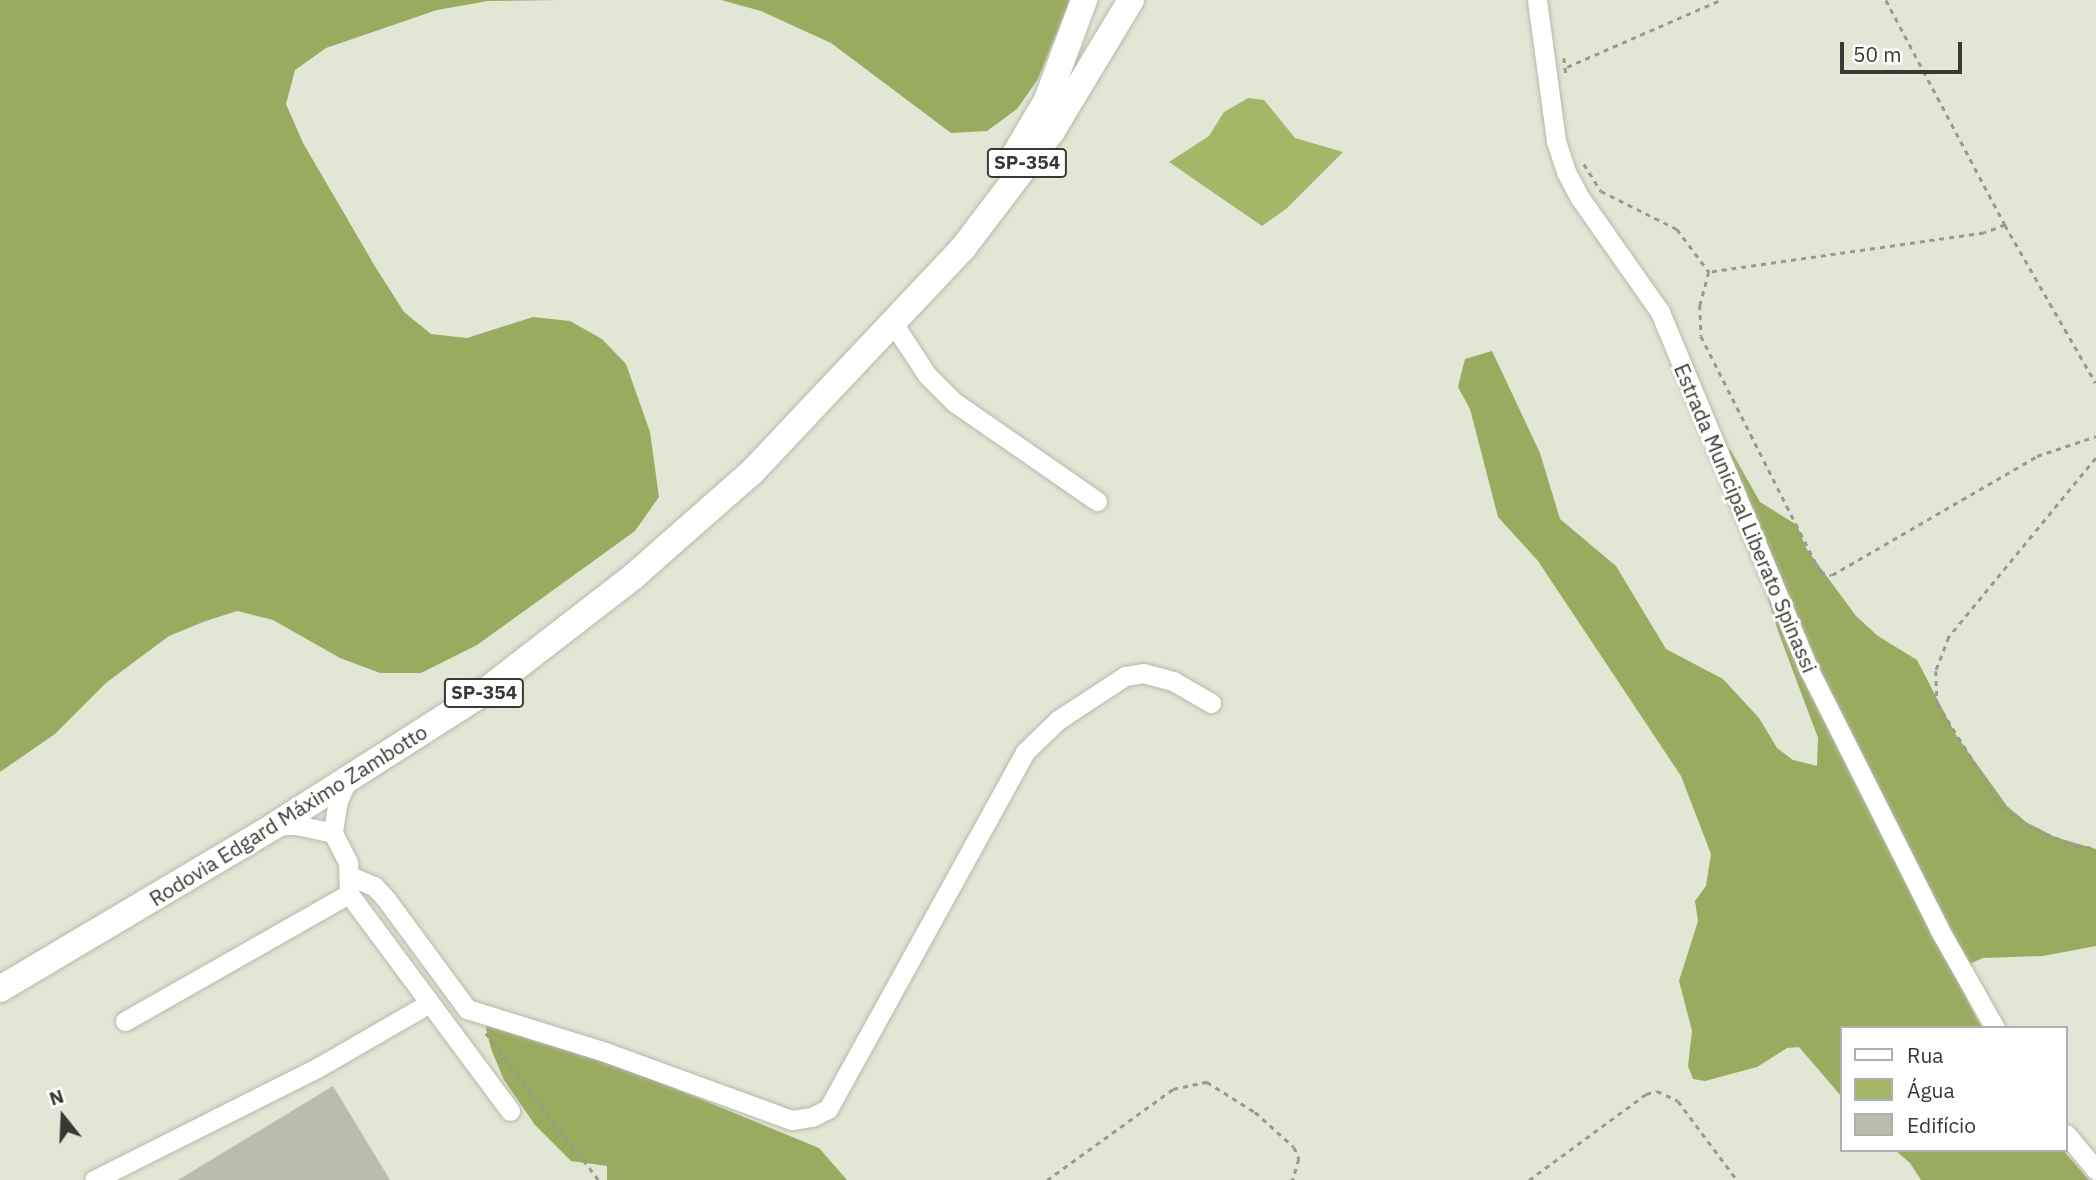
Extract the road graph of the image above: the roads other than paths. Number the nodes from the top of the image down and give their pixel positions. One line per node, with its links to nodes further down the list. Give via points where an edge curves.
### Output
1 (1084, 0): 6 (main road, Rodovia Edgard Máximo Zambotto / SP-354, via 1070,46 1023,144)
2 (1132, 0): 5 (main road, Rodovia Edgard Máximo Zambotto / SP-354)
3 (1146, 0): 5 (main road, via 1080,101)
4 (1536, 0): 16 (street, Estrada Municipal Liberato Spinassi, via 1556,141 1566,172 1660,312 1808,668 1939,929)
5 (1052, 131): 6 (main road, Rodovia Edgard Máximo Zambotto / SP-354, via 963,248)
6 (898, 318): 7 (street, via 927,375 954,402); 9 (main road, Rodovia Edgard Máximo Zambotto / SP-354, via 752,471 635,576 484,692)
7 (1097, 501)
8 (1211, 703): 12 (street, via 1173,681 1143,673 1125,676 1058,720 1025,752 828,1109 812,1117 792,1120 467,1009 374,886)
9 (348, 779): 10 (main road, Rodovia Edgard Máximo Zambotto / SP-354); 11 (street, via 338,800)
10 (274, 826): 11 (street, via 296,825); 13 (main road, Rodovia Edgard Máximo Zambotto / SP-354)
11 (334, 834): 12 (street)
12 (349, 885): 14 (street); 15 (street)
13 (0, 989)
14 (428, 1004): 17 (street); 20 (street, via 317,1068)
15 (125, 1021)
16 (1994, 1026)
17 (510, 1111)
18 (2068, 1136): 19 (street)
19 (2096, 1170)
20 (94, 1180)

